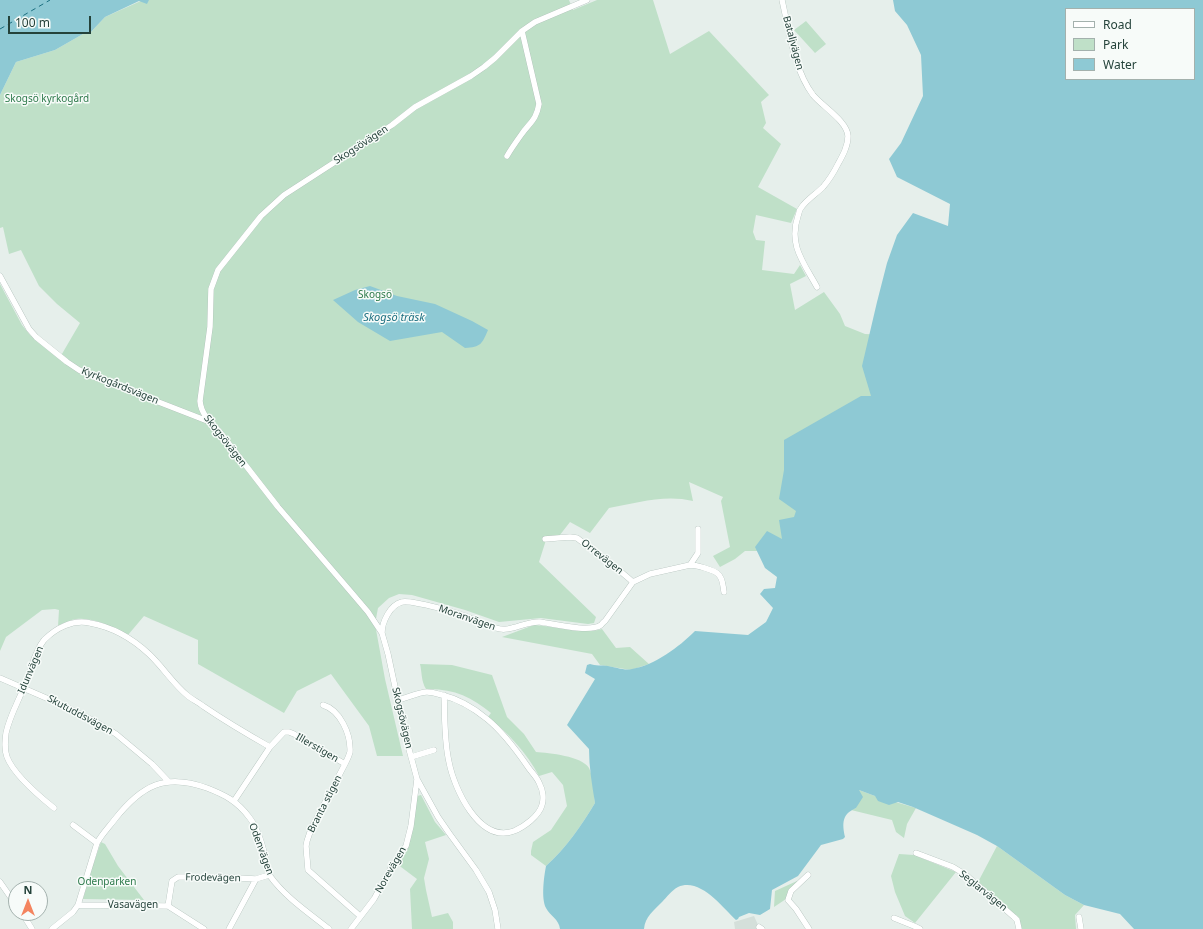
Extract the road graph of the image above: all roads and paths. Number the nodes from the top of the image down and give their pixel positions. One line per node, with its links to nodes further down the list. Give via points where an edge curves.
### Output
1 (587, 0): 3 (street, Skogsövägen, via 535,22)
2 (782, 0): 6 (street, Bataljvägen, via 797,64 804,80 813,95 842,122 848,135 845,152 831,177 800,208 796,222 794,241 797,252)
3 (522, 31): 4 (street, via 539,104 538,113); 7 (street, Skogsövägen, via 495,58 472,76 415,107 392,125 284,195 261,216 238,244 218,270 211,289 210,328 200,401 202,411)
4 (507, 156)
5 (0, 276): 7 (street, Kyrkogårdsvägen, via 29,329 67,362 89,375)
6 (817, 287)
7 (210, 422): 13 (street, Skogsövägen, via 278,507 368,612)
8 (698, 529): 10 (street, via 698,553)
9 (545, 539): 11 (street, Orrevägen, via 577,538)
10 (690, 565): 11 (street, Moranvägen, via 650,574); 12 (street, Moranvägen, via 718,573)
11 (633, 582): 13 (street, Moranvägen, via 605,621 594,628 534,622 501,630 468,617 406,601 400,602 388,614 382,626)
12 (724, 592)
13 (382, 633): 17 (street, Skogsövägen)
14 (0, 678): 15 (street, Skutuddsvägen)
15 (24, 687): 19 (street, Idunvägen, via 37,652 50,635 58,629 78,622 101,625 135,642 189,696); 24 (street, Skutuddsvägen, via 116,734); 26 (street, Idunvägen, via 5,739 7,758 34,792)
16 (444, 695): 16 (street, via 488,719 512,745 540,784 543,799 540,810 536,816 516,830 503,833 488,828 479,821 464,801 448,760); 17 (street, via 427,692)
17 (398, 700): 21 (street, Skogsövägen)
18 (323, 705): 22 (street, Branta stigen, via 334,711 343,722 350,750)
19 (270, 748): 22 (street, Illerstigen, via 284,732 289,732); 25 (street)
20 (434, 750): 21 (street)
21 (411, 757): 23 (street, Skogsövägen)
22 (345, 764): 37 (street, Branta stigen, via 309,835 306,846 308,870)
23 (417, 779): 37 (street, Norevägen, via 406,846 374,899); 45 (street, Skogsövägen, via 438,817 487,886)
24 (169, 782): 25 (street, Odenvägen, via 196,784); 28 (street, Odenvägen, via 148,788 131,800)
25 (234, 801): 30 (street, Odenvägen, via 250,818 256,830)
26 (54, 808)
27 (73, 825): 28 (street)
28 (97, 843): 35 (street, Odenvägen)
29 (916, 853): 48 (street, Seglarvägen, via 953,867 966,875 1017,920)
30 (269, 875): 32 (street); 43 (street, Odenvägen, via 288,895)
31 (808, 875): 46 (street, via 791,890 788,900)
32 (256, 879): 36 (street, Frodevägen, via 178,877 172,881); 42 (street)
33 (0, 882): 34 (street)
34 (8, 894)
35 (78, 905): 36 (street, Vasavägen); 40 (street, Odenvägen)
36 (168, 906): 41 (street, Vasavägen)
37 (360, 916): 44 (street, Norevägen)
38 (894, 918): 47 (street)
39 (1080, 918): 49 (street)
40 (52, 929)
41 (204, 929)
42 (229, 929)
43 (329, 929)
44 (351, 929)
45 (498, 929)
46 (810, 929)
47 (920, 929)
48 (1019, 929)
49 (1081, 929)

